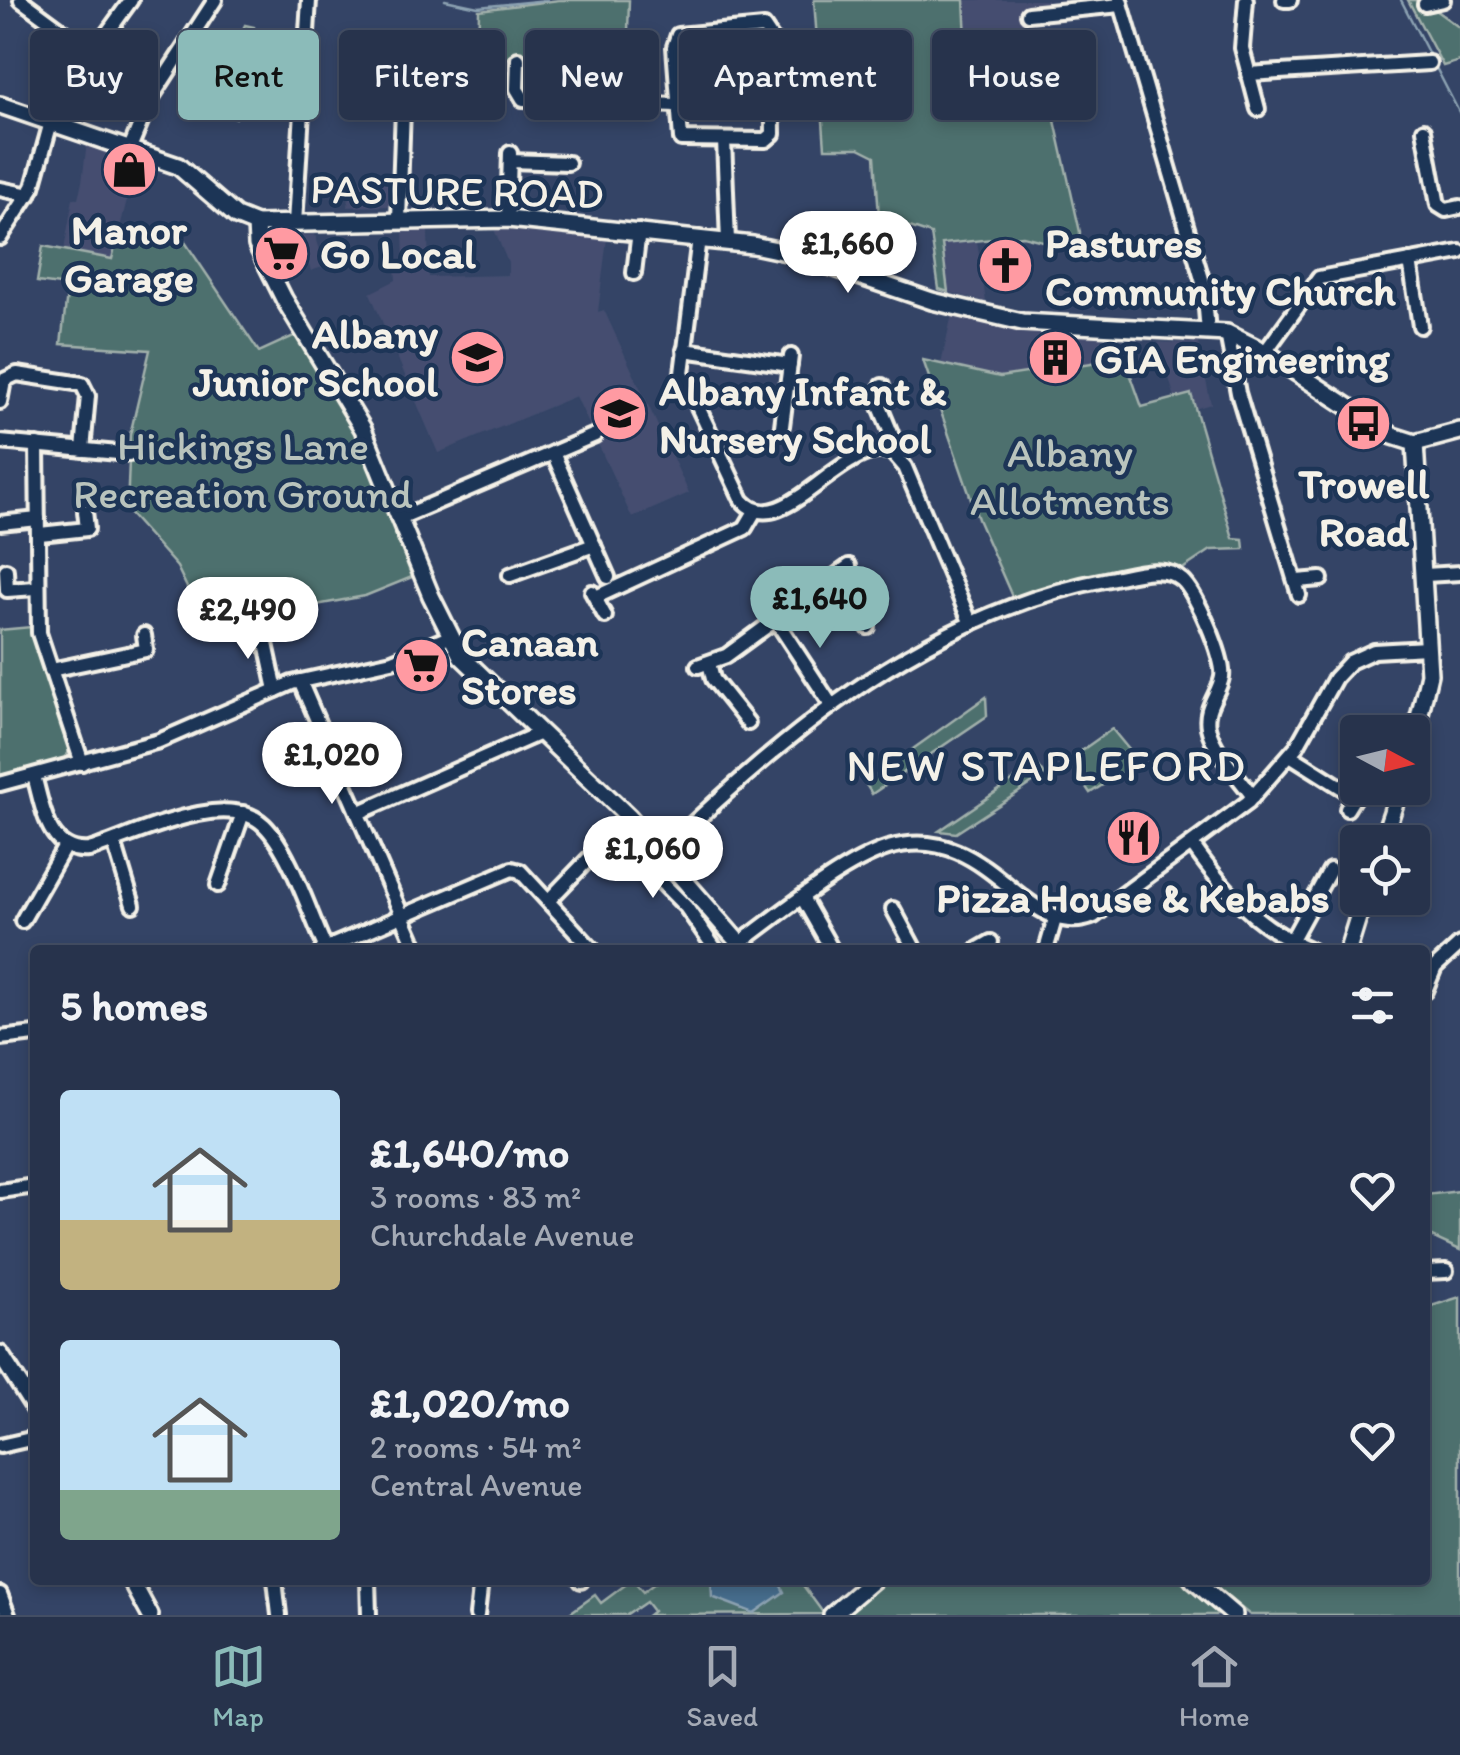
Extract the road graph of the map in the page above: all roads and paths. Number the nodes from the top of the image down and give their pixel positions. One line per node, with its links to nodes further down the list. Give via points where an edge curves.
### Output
1 (21, 0): 8 (street)
2 (131, 0): 9 (street)
3 (215, 0): 21 (street, via 150,100)
4 (310, 0): 29 (street)
5 (1246, 0): 12 (street, via 1242,48)
6 (1120, 3): 7 (street); 38 (street, via 1204,286)
7 (1028, 14)
8 (62, 30)
9 (110, 30)
10 (518, 59): 15 (street, via 522,98)
11 (1422, 60): 12 (street)
12 (1248, 74): 13 (street)
13 (1260, 103)
14 (0, 105): 16 (main road)
15 (676, 105): 20 (street, via 681,140); 20 (street, via 678,35 767,29 774,132 766,140)
16 (30, 114)
17 (50, 120): 21 (main road); 24 (street)
18 (403, 120): 27 (street)
19 (1431, 137): 25 (street, via 1435,212)
20 (724, 140): 33 (street)
21 (130, 148): 28 (main road, via 185,170 236,216)
22 (568, 163): 26 (street, via 510,157)
23 (0, 189): 24 (street)
24 (29, 195): 31 (street)
25 (1460, 207)
26 (508, 218): 27 (main road, PASTURE ROAD); 30 (main road, PASTURE ROAD)
27 (399, 219): 29 (main road, PASTURE ROAD)
28 (256, 224): 29 (main road, PASTURE ROAD); 56 (main road, via 257,245 362,429)
29 (295, 224)
30 (639, 231): 32 (main road, PASTURE ROAD); 36 (street)
31 (0, 238)
32 (699, 238): 33 (main road, PASTURE ROAD); 40 (street)
33 (728, 242): 38 (main road, PASTURE ROAD, via 791,253 995,317)
34 (1460, 252): 35 (street)
35 (1410, 261): 37 (street); 41 (street, via 1319,278)
36 (633, 273)
37 (1420, 326)
38 (1208, 332): 39 (main road, PASTURE ROAD)
39 (1226, 334): 41 (main road, PASTURE ROAD); 64 (street, via 1298,588)
40 (684, 350): 44 (street, via 791,361 778,405); 55 (street, via 684,380 742,500)
41 (1265, 352): 48 (main road, PASTURE ROAD, via 1374,426)
42 (874, 392): 51 (street, via 891,432)
43 (0, 402): 50 (street, via 2,383 11,376 78,382 88,396)
44 (782, 426)
45 (1456, 432): 48 (main road)
46 (594, 435): 53 (street)
47 (0, 442): 49 (street)
48 (1416, 443): 61 (main road)
49 (37, 445): 50 (street); 58 (street)
50 (83, 450): 52 (street)
51 (888, 450): 55 (street, via 863,452 774,512); 69 (street, via 906,468)
52 (128, 454)
53 (553, 454): 56 (street); 59 (street)
54 (85, 511): 58 (street, via 86,529)
55 (755, 511): 67 (street, via 746,528 669,570 594,594)
56 (400, 518): 73 (main road)
57 (0, 523): 58 (street)
58 (39, 526): 66 (street)
59 (594, 545): 62 (street); 63 (street)
60 (1460, 573): 61 (street)
61 (1424, 574): 74 (main road)
62 (510, 576)
63 (608, 577)
64 (1321, 579)
65 (4, 580): 66 (street, via 7,590)
66 (36, 588): 75 (street, via 38,633)
67 (605, 616)
68 (775, 619): 71 (street, via 845,569); 78 (street); 79 (street, via 704,665)
69 (970, 624): 78 (street, via 894,662); 86 (street, via 1083,584 1156,571 1176,575 1188,586 1221,660 1222,678 1207,716 1210,733)
70 (262, 625): 77 (street)
71 (868, 627)
72 (144, 635): 75 (street, via 146,650)
73 (450, 637): 76 (street, via 392,662); 81 (main road, via 473,672)
74 (1428, 648): 80 (main road); 82 (street, via 1374,651 1350,662)
75 (51, 670): 83 (street)
76 (300, 681): 77 (street); 89 (street)
77 (276, 690): 83 (street, via 159,741)
78 (832, 706): 95 (street, via 713,800)
79 (744, 714)
80 (1422, 715)
81 (540, 733): 89 (street); 90 (main road)
82 (1290, 756): 86 (street); 87 (street, via 1355,796)
83 (82, 762): 84 (street)
84 (34, 776): 85 (street); 93 (street, via 48,825)
85 (0, 784)
86 (1253, 797): 94 (street)
87 (1347, 809)
88 (243, 812): 92 (street, via 206,812); 97 (street); 109 (street, via 274,838)
89 (358, 813): 103 (street)
90 (628, 817): 91 (street); 95 (main road)
91 (613, 832): 98 (street); 113 (street, via 686,907)
92 (114, 842): 93 (street, via 86,850); 100 (street)
93 (66, 846): 105 (street)
94 (1192, 846): 104 (street, via 1100,913); 106 (street, via 1242,908)
95 (662, 853): 114 (main road)
96 (1330, 870): 106 (street, via 1317,882)
97 (218, 885)
98 (549, 900): 103 (street, via 512,870); 112 (street)
99 (804, 900): 104 (street, via 874,854 934,846 975,858); 115 (street); 116 (street)
100 (134, 906)
101 (893, 909): 107 (street)
102 (1359, 915): 119 (main road)
103 (403, 916): 110 (street); 111 (street)
104 (1055, 919): 117 (street)
105 (22, 920)
106 (1292, 941): 118 (street)
107 (914, 942)
108 (1460, 944): 120 (street)
109 (322, 945)
110 (334, 945)
111 (415, 945)
112 (589, 945)
113 (713, 945)
114 (742, 945)
115 (744, 945)
116 (829, 945)
117 (1047, 945)
118 (1300, 945)
119 (1350, 945)
120 (1430, 980)
121 (30, 1035): 122 (street)
122 (0, 1038)
123 (30, 1187): 124 (street)
124 (0, 1192)
125 (1450, 1270): 126 (street)
126 (1430, 1272)
127 (0, 1354): 128 (main road)
128 (5, 1374): 129 (main road)
129 (30, 1403)
130 (30, 1439): 131 (street)
131 (0, 1446)
132 (134, 1585): 140 (main road)
133 (276, 1585): 141 (street)
134 (368, 1585): 142 (street)
135 (481, 1585): 143 (street)
136 (867, 1585): 144 (main road)
137 (1199, 1585): 145 (main road)
138 (0, 1594): 139 (street)
139 (8, 1615)
140 (150, 1615)
141 (279, 1615)
142 (369, 1615)
143 (478, 1615)
144 (832, 1615)
145 (1234, 1615)

